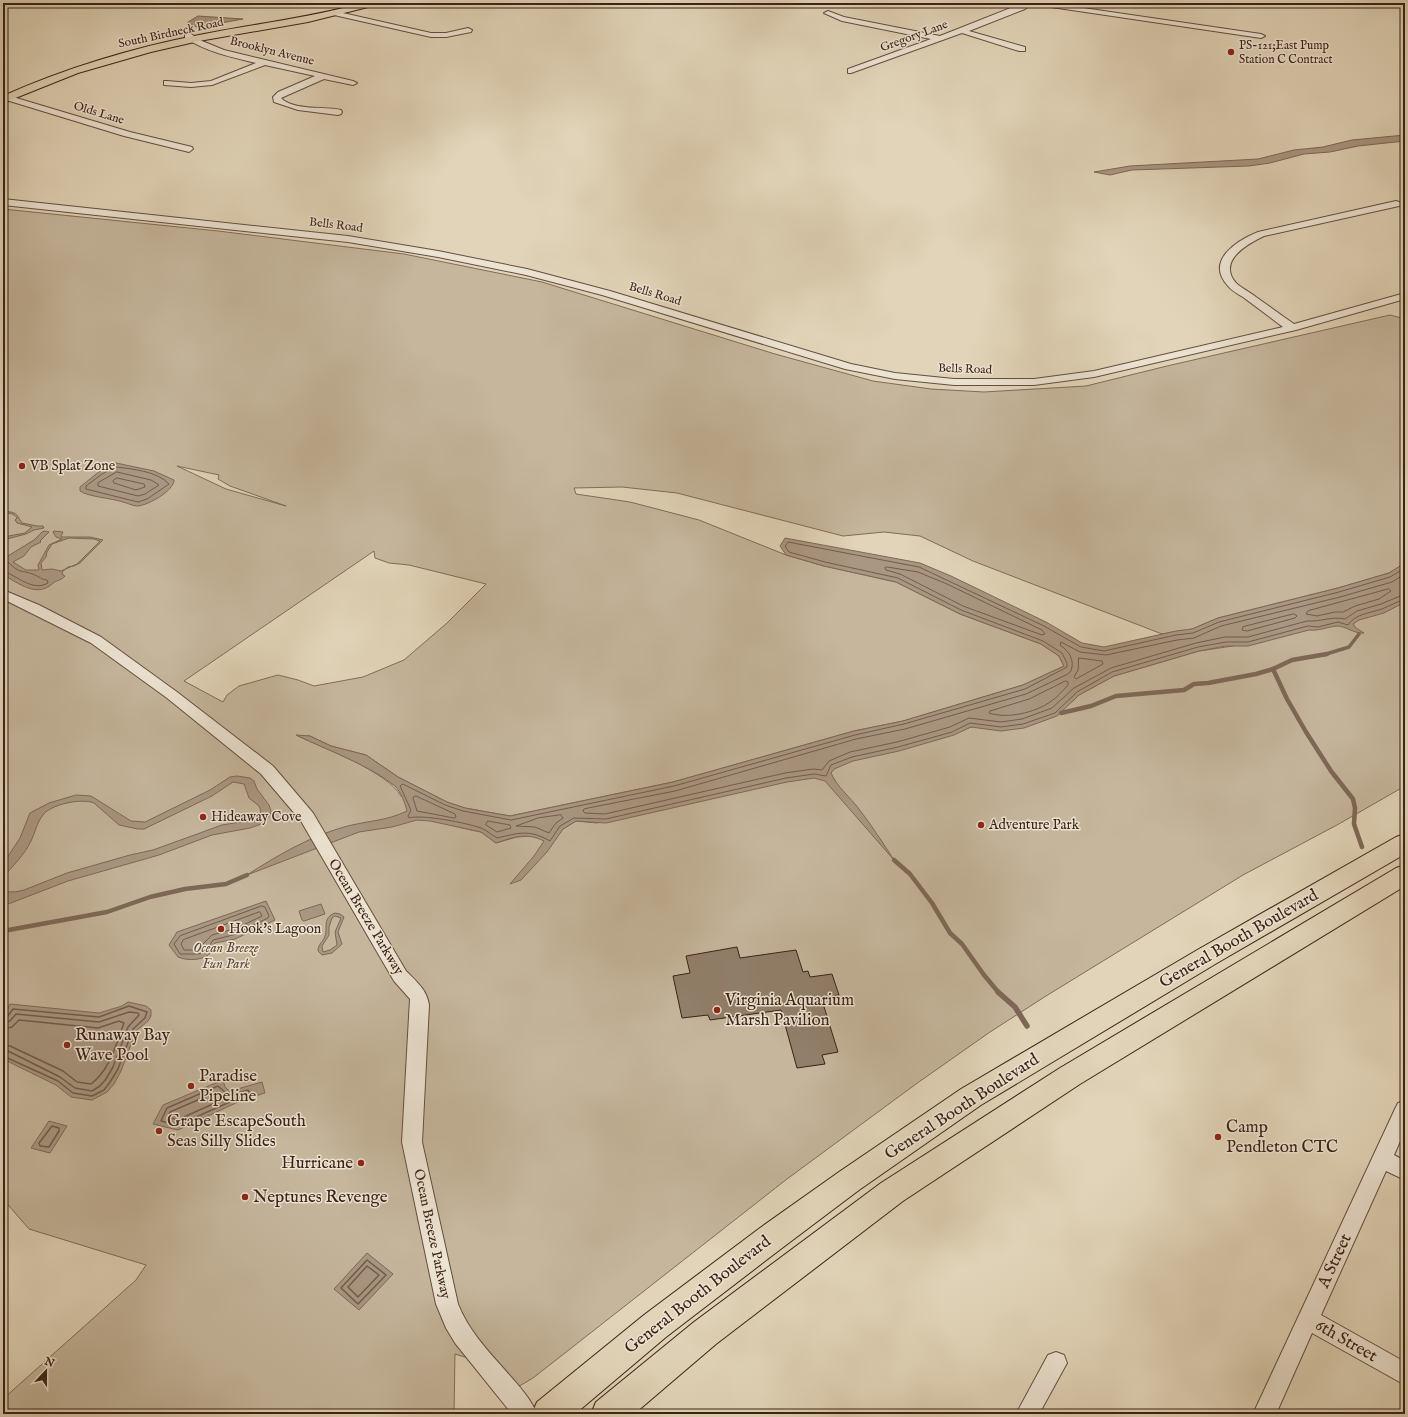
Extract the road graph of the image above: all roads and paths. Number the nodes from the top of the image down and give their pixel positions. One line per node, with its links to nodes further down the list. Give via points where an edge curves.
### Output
1 (356, 3): 10 (main road, South Birdneck Road, via 293,19)
2 (373, 3): 5 (main road, South Birdneck Road)
3 (1028, 3): 8 (street, Gregory Lane)
4 (1034, 3): 9 (street)
5 (337, 13): 7 (street, via 431,35 446,35); 10 (main road, South Birdneck Road, via 299,22)
6 (828, 13): 11 (street, via 842,19)
7 (468, 30)
8 (962, 31): 11 (street, Gregory Lane); 12 (street)
9 (1262, 36)
10 (191, 38): 13 (street, Brooklyn Avenue, via 221,52); 18 (main road, South Birdneck Road, via 96,59 51,74)
11 (942, 39): 14 (street, Gregory Lane)
12 (1022, 49)
13 (266, 62): 15 (street, Brooklyn Avenue); 16 (street, via 212,83)
14 (851, 71)
15 (323, 76): 17 (street, Brooklyn Avenue); 19 (street, via 287,91 277,97 277,100 307,109)
16 (167, 83)
17 (353, 83)
18 (4, 97): 20 (street, Olds Lane, via 127,134)
19 (338, 112)
20 (188, 149)
21 (3, 202): 24 (street, Bells Road, via 348,239 438,254 527,272 606,293 849,367 921,380 1008,383 1074,378)
22 (1396, 204): 24 (street, via 1261,234 1232,251 1225,267 1230,283)
23 (1405, 296): 24 (street, Bells Road)
24 (1292, 328)
25 (3, 594): 34 (street, Ocean Breeze Parkway, via 96,640 133,665 267,770 307,818 400,976 419,996 412,1142 447,1304 467,1344 517,1400)
26 (1405, 843): 35 (highway, General Booth Boulevard, via 971,1097 771,1238 655,1326)
27 (1405, 874): 36 (highway, General Booth Boulevard, via 1070,1076 892,1192 705,1333)
28 (1405, 1109): 29 (street, A Street)
29 (1382, 1159): 30 (street); 31 (street, A Street)
30 (1405, 1171)
31 (1308, 1319): 33 (street, 6th Street); 38 (street, A Street)
32 (1056, 1363): 37 (street)
33 (1405, 1374)
34 (526, 1414)
35 (549, 1414)
36 (608, 1414)
37 (1027, 1414)
38 (1264, 1414)

